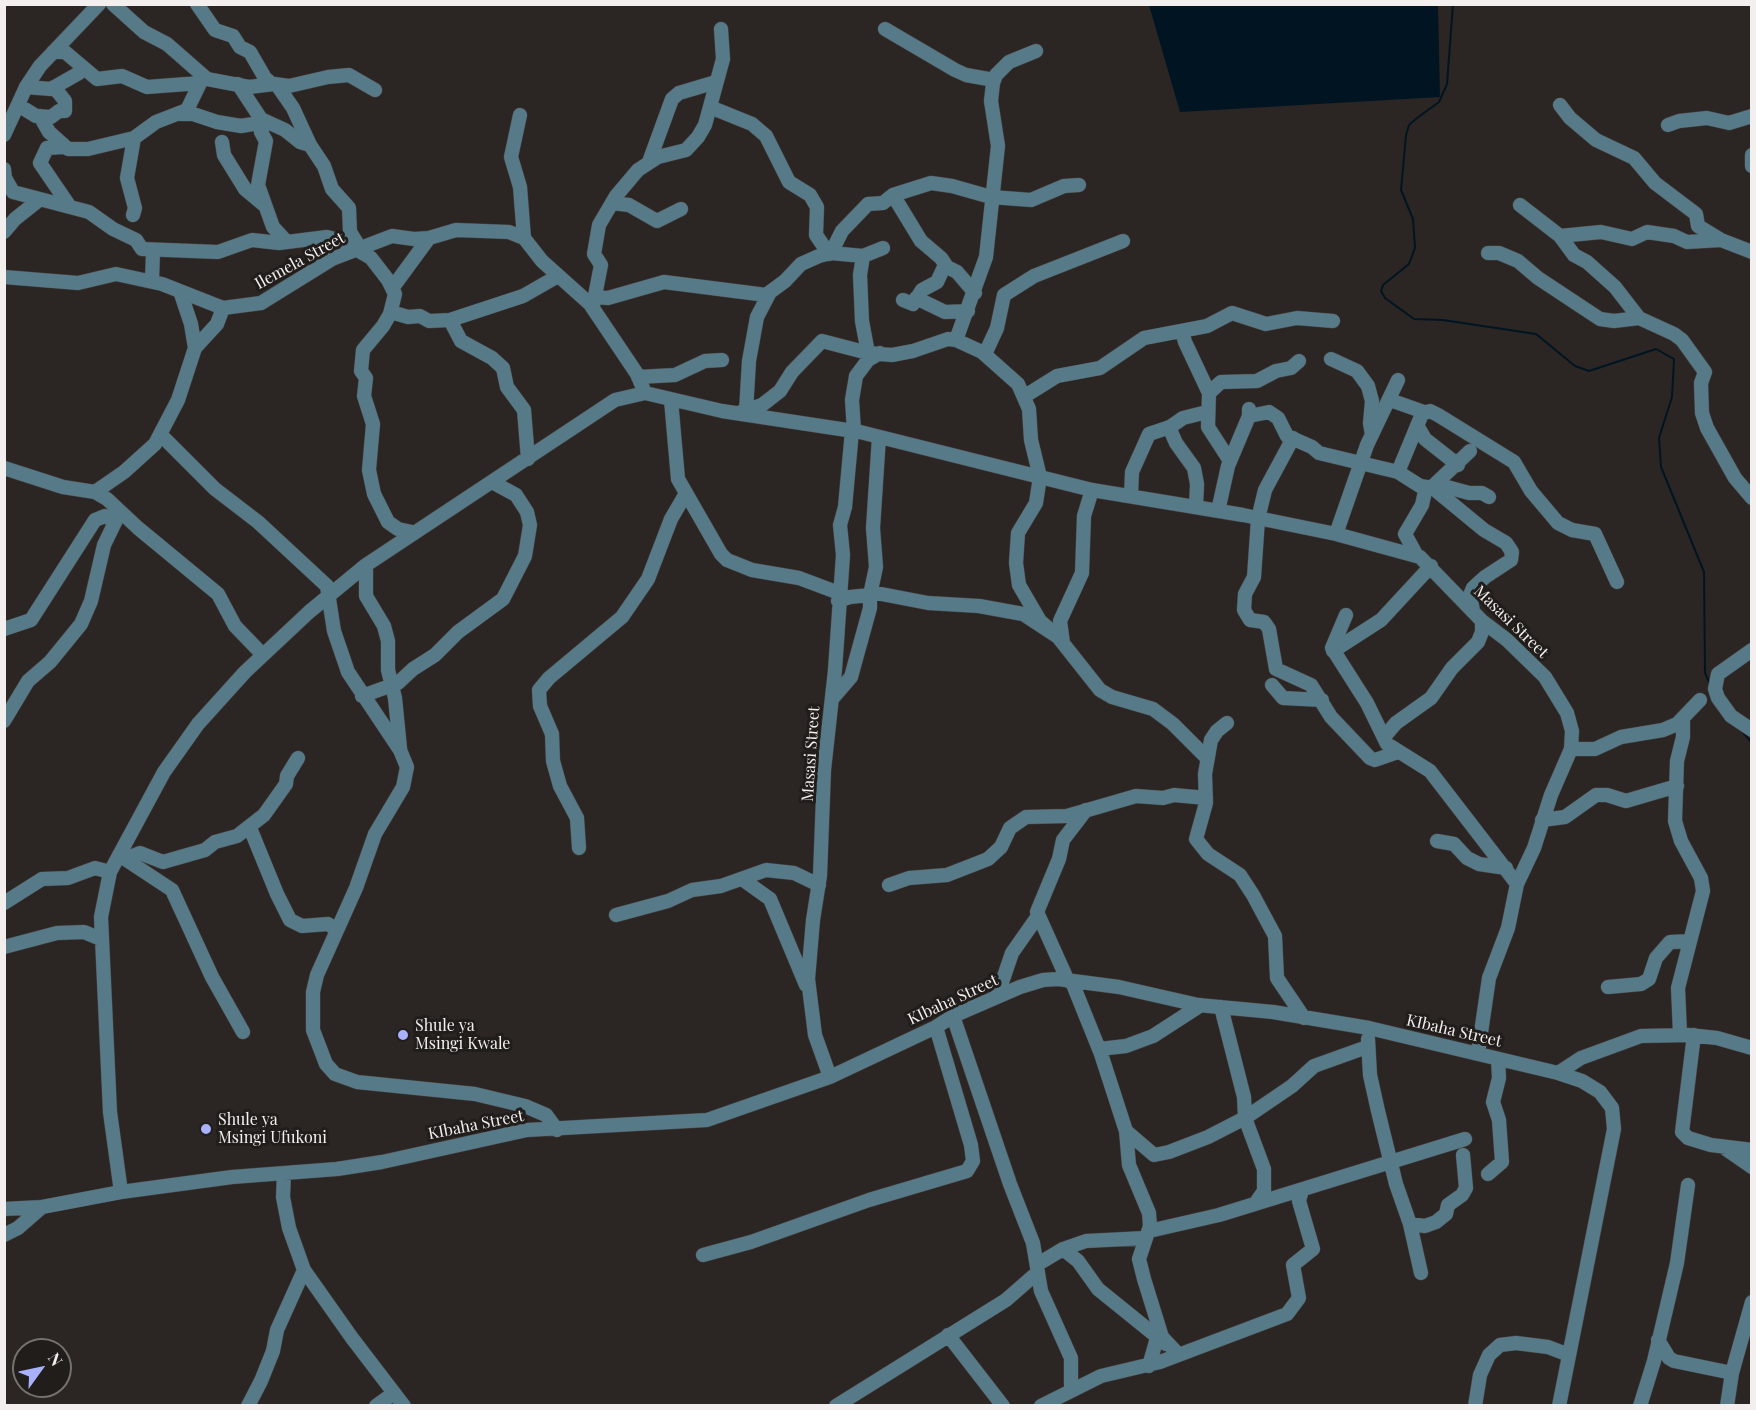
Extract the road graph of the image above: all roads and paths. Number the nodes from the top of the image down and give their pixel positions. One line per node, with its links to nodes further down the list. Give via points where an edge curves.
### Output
1 (99, 4): 7 (street)
2 (112, 4): 9 (street, via 144,32 167,44)
3 (197, 4): 13 (street, via 214,29 233,36)
4 (885, 29): 10 (street, via 955,70)
5 (721, 30): 11 (street, via 723,59)
6 (1036, 51): 10 (street, via 1009,62)
7 (52, 52): 9 (street, via 65,52 97,80 122,76 147,87); 14 (street)
8 (79, 74): 15 (street)
9 (202, 80): 12 (street); 20 (street, via 190,107)
10 (994, 80): 37 (street, via 990,101 998,146)
11 (716, 82): 19 (street); 32 (street, via 679,93 672,99)
12 (238, 84): 13 (street); 24 (street)
13 (274, 84): 16 (street, via 291,86 349,75); 29 (street, via 286,94)
14 (26, 87): 15 (street); 17 (street)
15 (54, 87): 22 (street, via 65,101 66,110 51,117)
16 (375, 90)
17 (18, 105): 22 (street); 26 (street)
18 (1560, 105): 49 (street, via 1596,140 1634,158 1655,183 1696,214 1698,226)
19 (710, 107): 32 (street, via 705,125 686,150); 57 (street, via 752,124 766,136 789,182 810,195 818,207 816,235)
20 (179, 114): 24 (street, via 241,126); 27 (street, via 156,122)
21 (520, 115): 48 (street, via 512,157 520,187)
22 (40, 116): 30 (street)
23 (1752, 116): 25 (street, via 1729,123 1707,118)
24 (265, 122): 29 (street); 40 (street, via 261,132 266,141 258,179)
25 (1668, 125)
26 (4, 135)
27 (134, 138): 30 (street, via 88,149); 44 (street, via 127,178 135,208)
28 (222, 142): 40 (street, via 224,155 245,189)
29 (310, 145): 52 (street, via 324,166 332,189 350,210 350,232)
30 (64, 147): 42 (street, via 47,148 40,163)
31 (1752, 155): 33 (street)
32 (649, 162): 39 (street)
33 (1752, 166)
34 (4, 169): 38 (street, via 10,189)
35 (1079, 185): 37 (street, via 1064,186 1037,200)
36 (893, 195): 37 (street, via 931,183); 57 (street, via 883,203 868,204 842,231); 59 (street, via 921,241)
37 (992, 197): 65 (street, via 987,257)
38 (39, 200): 42 (street); 45 (street)
39 (612, 203): 43 (street, via 629,205 657,221); 67 (street, via 599,225 594,244 594,254 601,265)
40 (263, 204): 50 (street, via 276,232)
41 (1520, 205): 46 (street)
42 (70, 207): 54 (street, via 95,215 112,229 136,240 142,249)
43 (681, 209)
44 (133, 215)
45 (4, 232)
46 (1560, 236): 49 (street, via 1601,232 1628,239 1647,232 1687,242); 71 (street, via 1574,255 1615,287)
47 (429, 238): 48 (street, Ilemela Street, via 456,230 485,229); 52 (street, Ilemela Street, via 392,236); 63 (street)
48 (524, 238): 60 (street)
49 (1721, 240): 55 (street)
50 (286, 241): 52 (street, via 327,237); 54 (street, via 252,240 218,252)
51 (1123, 241): 80 (street, via 1034,276 1004,295 997,328)
52 (357, 248): 63 (street, via 374,261); 68 (street, Ilemela Street, via 261,303)
53 (883, 248): 58 (street)
54 (153, 252): 62 (street)
55 (1752, 252)
56 (1488, 253): 71 (street, via 1518,261 1600,319)
57 (830, 254): 58 (street); 66 (street, via 801,264)
58 (863, 256): 73 (street)
59 (945, 265): 65 (street, via 957,272); 69 (street, via 937,282 910,299 945,312)
60 (558, 276): 67 (street); 72 (street, via 523,296)
61 (4, 277): 62 (street, Ilemela Street, via 78,283 112,274)
62 (152, 281): 64 (street, Ilemela Street)
63 (393, 287): 70 (street)
64 (180, 291): 68 (street, Ilemela Street); 78 (street)
65 (975, 293): 69 (street)
66 (770, 294): 67 (street, via 664,282); 93 (street, via 757,317)
67 (594, 302): 84 (street)
68 (223, 308): 78 (street, via 217,324)
69 (968, 311): 76 (street)
70 (391, 312): 72 (street, via 429,321); 123 (street, via 381,330 364,346 362,356 364,396 373,424 369,470 374,494 388,522)
71 (1639, 318): 118 (street, via 1674,334 1703,366 1702,413 1707,428 1735,478)
72 (450, 320): 104 (street, via 461,341 503,368 507,387 525,410)
73 (862, 321): 77 (street); 79 (street)
74 (1333, 321): 75 (street, via 1298,318 1266,324 1235,312 1207,326)
75 (1182, 331): 87 (street); 89 (street, via 1144,339 1100,368 1057,376)
76 (956, 340): 79 (street, via 939,341 902,354); 80 (street)
77 (844, 345): 79 (street); 93 (street, via 820,342 780,391 762,405)
78 (195, 348): 99 (street)
79 (874, 353): 98 (street, Masasi Street, via 856,376)
80 (985, 354): 89 (street)
81 (1331, 358): 90 (street, via 1358,371)
82 (722, 360): 84 (street, via 705,361 675,375)
83 (1299, 361): 87 (street, via 1257,381 1221,382)
84 (635, 371): 86 (street); 88 (street)
85 (1398, 380): 92 (street)
86 (645, 393): 88 (street); 91 (street, Masasi Street)
87 (1209, 393): 94 (street)
88 (625, 396): 104 (street)
89 (1025, 396): 110 (street)
90 (1371, 396): 92 (street); 100 (street)
91 (671, 400): 93 (street, Masasi Street); 115 (street, via 675,460)
92 (1390, 402): 95 (street); 100 (street)
93 (742, 412): 98 (street, Masasi Street)
94 (1207, 412): 96 (street, via 1183,418); 105 (street, via 1210,432)
95 (1424, 412): 97 (street); 128 (street, via 1438,415 1514,462 1531,491 1558,523 1567,529 1595,534)
96 (1169, 427): 116 (street, via 1146,438 1132,472); 119 (street, via 1195,472)
97 (1418, 427): 107 (street, via 1425,439); 109 (street)
98 (853, 431): 101 (street, Masasi Street); 131 (street, Masasi Street, via 840,525)
99 (161, 435): 114 (street, via 147,453); 130 (street, via 214,489 320,577 327,585)
100 (1372, 435): 106 (street)
101 (879, 437): 110 (street, Masasi Street); 129 (street, via 873,528 876,567)
102 (1293, 438): 105 (street, via 1287,436 1275,415 1249,413); 106 (street, via 1321,454); 122 (street, via 1267,485)
103 (1470, 451): 107 (street)
104 (528, 459): 111 (street)
105 (1230, 461): 120 (street)
106 (1361, 462): 109 (street); 124 (street)
107 (1458, 465): 112 (street)
108 (6, 471): 114 (street)
109 (1398, 472): 112 (street)
110 (1040, 477): 113 (street, Masasi Street); 135 (street, via 1035,503 1018,533 1016,563 1019,585 1040,621)
111 (492, 482): 123 (street); 140 (street, via 516,495 527,512 530,525 525,556 495,607)
112 (1431, 486): 117 (street, via 1482,492); 125 (street, via 1405,534); 133 (street, via 1506,543 1512,552 1510,562 1473,588 1470,595)
113 (1092, 490): 116 (street, Masasi Street); 135 (street, via 1084,516 1082,573 1060,621)
114 (95, 492): 121 (street)
115 (686, 495): 131 (street, via 727,560 752,570 799,578); 161 (street, via 671,519 656,564 622,617 539,690 540,706 551,729 553,761 560,786 577,818)
116 (1131, 496): 119 (street, Masasi Street)
117 (1490, 497)
118 (1752, 498)
119 (1196, 507): 120 (street, Masasi Street)
120 (1218, 511): 122 (street, Masasi Street)
121 (117, 516): 134 (street, via 95,520 31,620); 138 (street, via 218,594 235,626); 146 (street, via 104,545 81,624 50,662 28,681)
122 (1258, 519): 124 (street, Masasi Street); 143 (street, via 1254,577 1245,594 1244,610 1247,618 1264,622 1269,629 1276,669 1311,685)
123 (412, 532): 126 (street)
124 (1336, 534): 125 (street, Masasi Street)
125 (1418, 556): 127 (street, Masasi Street)
126 (366, 565): 130 (street); 140 (street, via 366,596 387,634)
127 (1431, 566): 133 (street, Masasi Street); 137 (street, via 1381,620)
128 (1617, 582)
129 (870, 593): 131 (street); 135 (street, via 1023,614); 142 (street, via 870,608 851,677)
130 (328, 596): 138 (street); 141 (street, via 340,650)
131 (842, 596): 142 (street, Masasi Street)
132 (1346, 615): 137 (street)
133 (1478, 616): 149 (street, via 1482,632 1478,642 1452,668 1431,698 1396,723); 150 (street, Masasi Street, via 1545,677 1567,713 1572,730)
134 (4, 629)
135 (1059, 639): 154 (street, via 1100,690 1153,709)
136 (1752, 650): 148 (street, via 1718,674 1715,689 1731,716)
137 (1333, 651): 149 (street)
138 (263, 655): 162 (street, via 198,724 164,772)
139 (1272, 685): 143 (street, via 1283,698)
140 (392, 686): 141 (street); 151 (street)
141 (362, 696): 151 (street)
142 (832, 699): 167 (street, Masasi Street, via 824,770)
143 (1322, 700): 152 (street, via 1331,717 1370,758 1375,760)
144 (1700, 700): 145 (street)
145 (1683, 720): 150 (street, via 1663,730 1621,736 1595,748); 155 (street)
146 (4, 721)
147 (1227, 723): 154 (street, via 1211,740)
148 (1752, 730)
149 (1384, 737): 152 (street)
150 (1571, 749): 158 (street, Masasi Street)
151 (400, 750): 172 (street, via 407,767 406,780 375,834)
152 (1398, 752): 163 (street, via 1430,771)
153 (298, 758): 159 (street, via 286,784)
154 (1207, 758): 156 (street)
155 (1677, 786): 158 (street, via 1626,801 1596,795 1565,817); 174 (street, via 1677,830 1703,885)
156 (1206, 798): 157 (street, via 1136,796); 183 (street, via 1197,842 1240,876 1253,895 1275,936 1277,978)
157 (1086, 810): 168 (street, via 1067,816 1026,817 1010,828 1001,847 988,859 947,875 909,878); 171 (street, via 1063,840 1038,905)
158 (1542, 820): 166 (street, Masasi Street)
159 (250, 828): 162 (street, via 214,842 206,850 164,862 140,853); 172 (street, via 290,920 302,926 328,924)
160 (1437, 841): 163 (street, via 1454,844 1479,864)
161 (579, 848)
162 (122, 857): 164 (street); 186 (street, via 172,891)
163 (1506, 868): 166 (street)
164 (110, 873): 169 (street, via 95,868 68,878 42,879); 173 (street)
165 (742, 879): 167 (street, via 777,870); 170 (street, via 692,890); 178 (street, via 770,899)
166 (1517, 884): 191 (street, Masasi Street, via 1508,928 1489,978)
167 (819, 885): 178 (street, Masasi Street)
168 (889, 885)
169 (4, 903)
170 (616, 915)
171 (1038, 916): 176 (street); 179 (street, via 1012,952)
172 (337, 930): 196 (street, via 317,975 312,1017 318,1049 335,1074 357,1082 475,1094 525,1106 546,1115)
173 (101, 939): 175 (street, via 84,932); 206 (street, via 110,1112)
174 (1690, 941): 177 (street, via 1670,942 1656,958 1649,979 1641,984); 187 (street, via 1678,988)
175 (7, 942)
176 (1070, 982): 179 (street, KIbaha Street, via 1042,980); 180 (street, KIbaha Street, via 1119,987); 190 (street)
177 (1608, 987)
178 (808, 990): 194 (street, Masasi Street, via 815,1035)
179 (997, 996): 182 (street, KIbaha Street)
180 (1201, 1005): 181 (street, KIbaha Street); 190 (street, via 1160,1033 1126,1046)
181 (1221, 1007): 183 (street, KIbaha Street); 195 (street, via 1246,1108)
182 (953, 1016): 184 (street, KIbaha Street); 215 (street)
183 (1304, 1018): 185 (street, KIbaha Street)
184 (936, 1028): 194 (street, KIbaha Street); 214 (street, via 972,1145 972,1163 967,1171)
185 (1369, 1028): 188 (street); 191 (street, KIbaha Street)
186 (243, 1032)
187 (1687, 1034): 189 (street); 193 (street, via 1641,1036 1581,1058); 198 (street, via 1682,1132 1688,1138)
188 (1367, 1047): 195 (street, via 1314,1066); 200 (street)
189 (1752, 1048)
190 (1099, 1049): 197 (street)
191 (1478, 1053): 192 (street, KIbaha Street)
192 (1498, 1059): 193 (street, KIbaha Street); 203 (street, via 1499,1078 1493,1102 1499,1120 1502,1162)
193 (1558, 1073): 223 (street, KIbaha Street, via 1600,1092 1614,1118 1611,1151)
194 (830, 1077): 196 (street, KIbaha Street, via 707,1120)
195 (1245, 1118): 197 (street, via 1162,1155 1144,1149); 207 (street, via 1264,1169 1264,1191)
196 (558, 1130): 202 (street, KIbaha Street, via 527,1130 382,1162)
197 (1125, 1131): 211 (street, via 1127,1159 1151,1222)
198 (1724, 1148): 199 (street); 201 (street)
199 (1752, 1150)
200 (1391, 1161): 205 (street); 210 (street); 210 (street, via 1462,1145 1466,1188 1462,1195 1448,1205 1446,1214 1436,1222 1425,1226)
201 (1752, 1167)
202 (284, 1173): 206 (street, KIbaha Street); 216 (street, via 283,1197 289,1228)
203 (1488, 1174)
204 (1688, 1185): 220 (street, via 1677,1263)
205 (1302, 1190): 207 (street); 222 (street, via 1299,1201 1313,1249 1292,1267 1299,1291 1295,1307 1287,1314)
206 (121, 1192): 208 (street, KIbaha Street)
207 (1256, 1204): 211 (street)
208 (42, 1207): 209 (street, KIbaha Street); 212 (street)
209 (4, 1209)
210 (1410, 1224): 217 (street)
211 (1147, 1234): 213 (street, via 1086,1241); 221 (street, via 1139,1262)
212 (4, 1235)
213 (1063, 1249): 215 (street); 221 (street, via 1098,1288)
214 (703, 1255)
215 (1038, 1268): 219 (street, via 1006,1300); 226 (street, via 1045,1302 1071,1358)
216 (304, 1270): 227 (street); 228 (street)
217 (1421, 1273)
218 (1752, 1302): 225 (street)
219 (948, 1335): 231 (street); 232 (street)
220 (1658, 1340): 225 (street, via 1674,1362); 236 (street)
221 (1162, 1341): 222 (street); 224 (street)
222 (1178, 1354): 224 (street)
223 (1569, 1355): 234 (street, via 1548,1347 1500,1345 1489,1355 1480,1375); 235 (street, KIbaha Street)
224 (1149, 1366): 226 (street, via 1107,1373)
225 (1732, 1373): 237 (street)
226 (1071, 1389): 233 (street)
227 (394, 1393): 229 (street); 230 (street)
228 (248, 1406)
229 (376, 1406)
230 (404, 1406)
231 (836, 1406)
232 (1003, 1406)
233 (1041, 1406)
234 (1475, 1406)
235 (1559, 1406)
236 (1640, 1406)
237 (1727, 1406)

